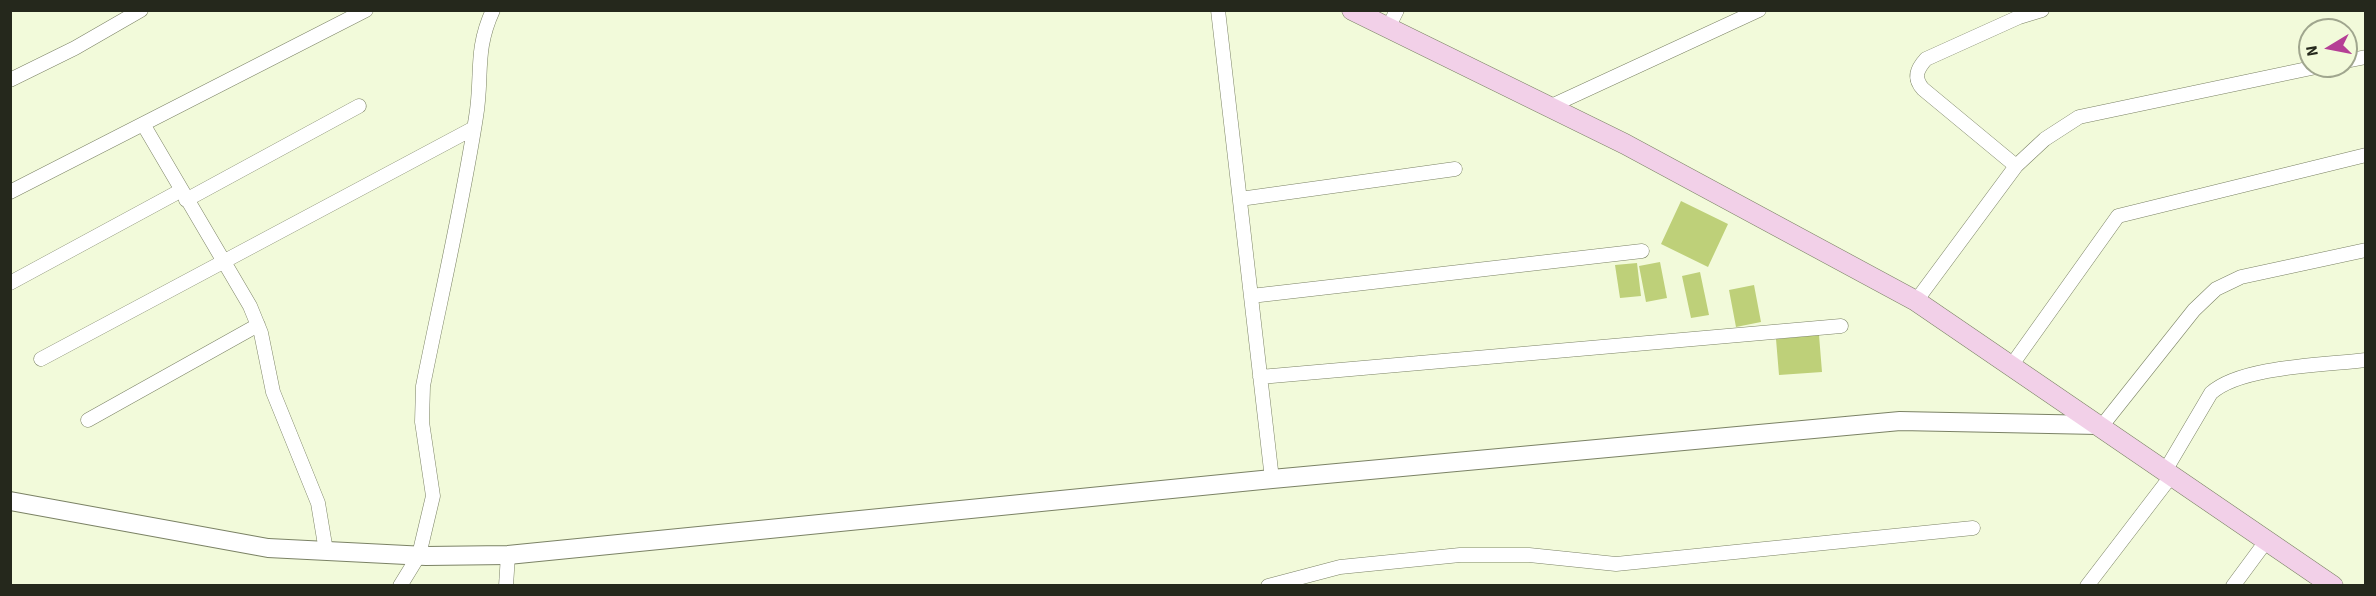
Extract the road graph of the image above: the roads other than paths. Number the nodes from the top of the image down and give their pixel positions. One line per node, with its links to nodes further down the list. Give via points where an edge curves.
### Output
1 (141, 10): 10 (street)
2 (366, 10): 13 (street)
3 (493, 10): 14 (street, via 480,50)
4 (1218, 10): 20 (street)
5 (1352, 10): 8 (main road)
6 (1759, 10): 12 (street)
7 (2042, 10): 16 (street, via 1926,59 1916,76 1923,89)
8 (1393, 19): 12 (main road)
9 (2298, 71): 16 (street, via 2079,117 2045,139)
10 (10, 80)
11 (358, 106): 19 (street)
12 (1549, 107): 26 (main road)
13 (143, 124): 18 (street); 19 (street)
14 (474, 128): 23 (street); 41 (street, via 423,386 422,422 434,496)
15 (2366, 154): 31 (street, via 2118,216)
16 (2016, 166): 26 (street)
17 (1455, 169): 20 (street)
18 (10, 192)
19 (183, 195): 23 (street); 24 (street)
20 (1240, 199): 25 (street)
21 (2366, 250): 34 (street, via 2241,277 2216,289 2194,310)
22 (1642, 251): 25 (street)
23 (223, 260): 27 (street); 29 (street)
24 (10, 283)
25 (1251, 296): 32 (street)
26 (1916, 301): 31 (main road)
27 (258, 325): 33 (street); 40 (street, via 273,392 318,503)
28 (1841, 326): 32 (street)
29 (41, 360)
30 (2366, 360): 35 (street, via 2252,374 2221,384 2211,393)
31 (2011, 366): 34 (main road)
32 (1260, 377): 36 (street)
33 (88, 420)
34 (2100, 426): 35 (main road); 36 (street, via 1900,421)
35 (2169, 473): 39 (main road); 46 (street)
36 (1272, 478): 42 (street)
37 (10, 501): 40 (street, via 268,548)
38 (1973, 528): 45 (street, via 1616,564 1529,555 1460,555 1340,567)
39 (2267, 540): 47 (street); 48 (main road)
40 (326, 551): 41 (street)
41 (419, 555): 42 (street); 43 (street)
42 (508, 555): 44 (street)
43 (400, 585)
44 (506, 585)
45 (1268, 585)
46 (2087, 585)
47 (2233, 585)
48 (2333, 585)

